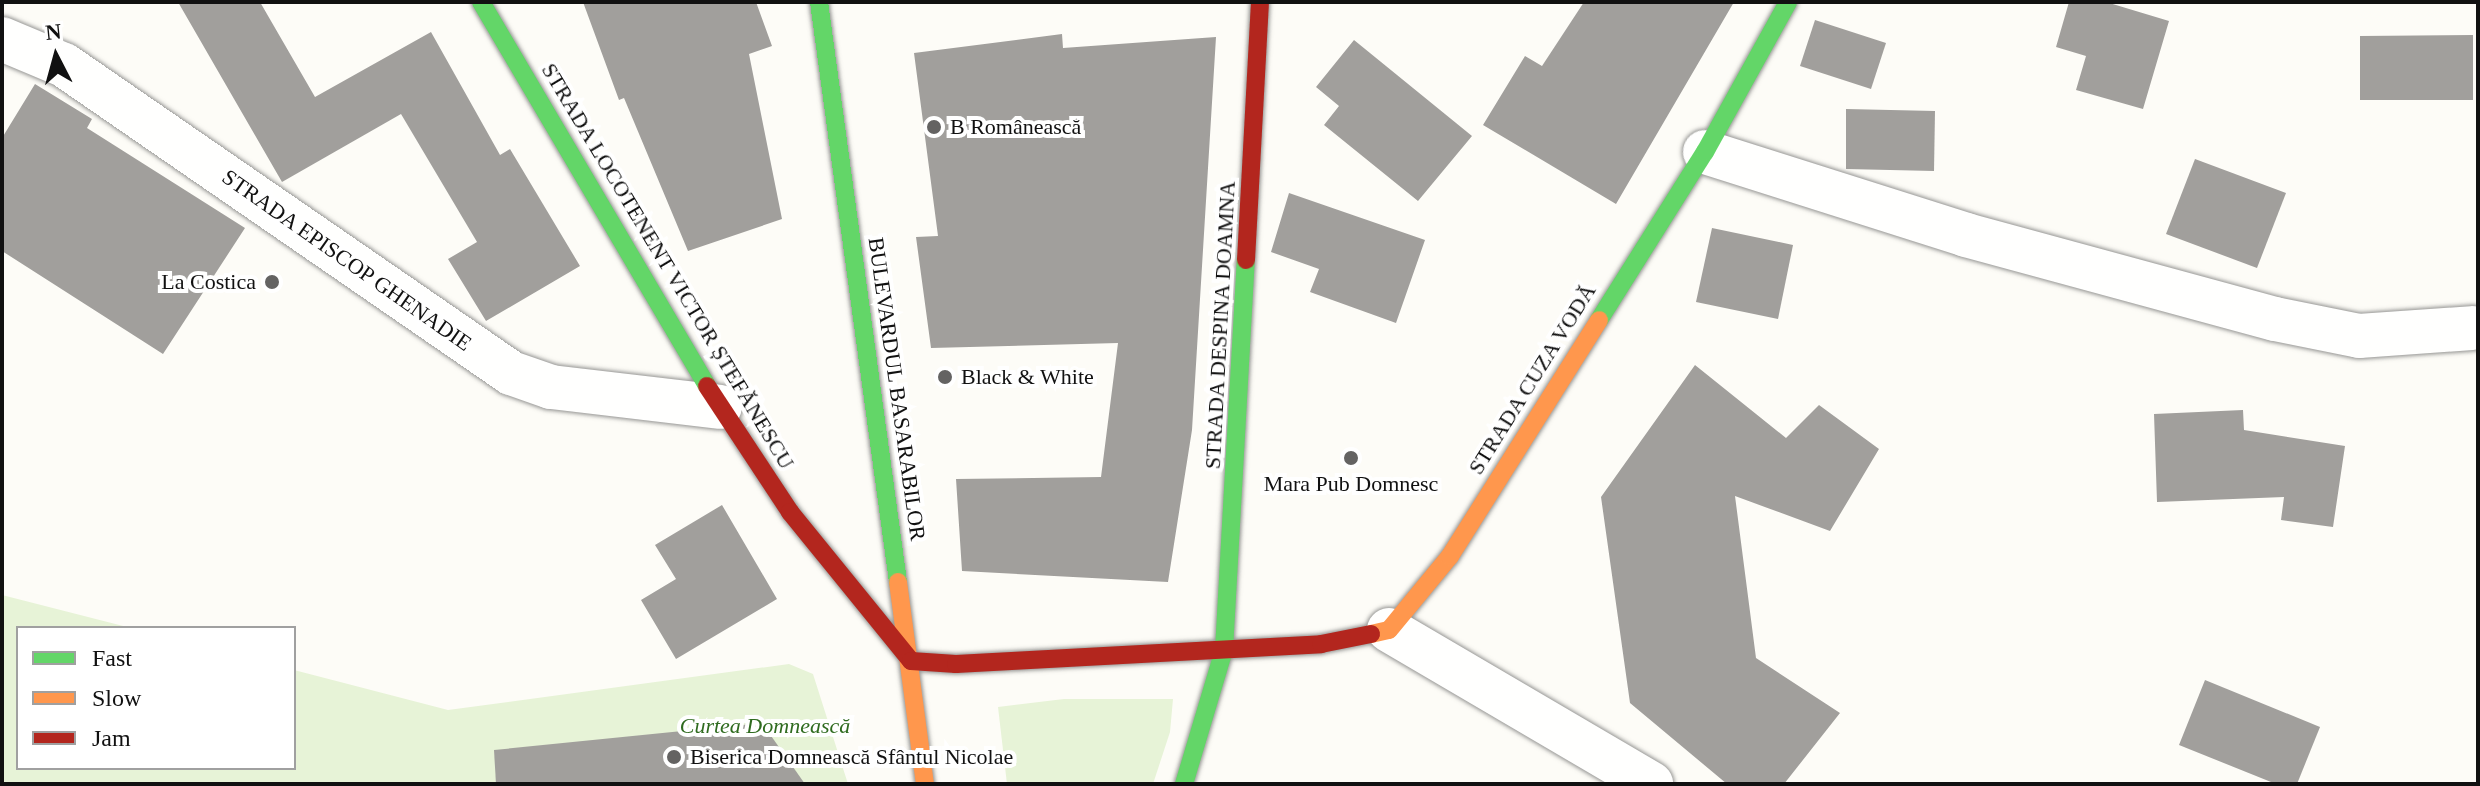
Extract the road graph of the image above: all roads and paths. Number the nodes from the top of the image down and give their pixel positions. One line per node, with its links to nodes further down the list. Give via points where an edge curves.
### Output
1 (481, 2): 8 (street, STRADA LOCOTENENT VICTOR ȘTEFĂNESCU)
2 (819, 2): 11 (street, BULEVARDUL BASARABILOR)
3 (1260, 2): 10 (street, STRADA DESPINA DOAMNA)
4 (1788, 2): 6 (street, STRADA CUZA VODĂ)
5 (2, 39): 8 (street, STRADA EPISCOP GHENADIE, via 64,65 511,373 551,387)
6 (1705, 152): 7 (street, via 1966,235 2275,319 2359,336); 9 (street, STRADA CUZA VODĂ, via 1450,556)
7 (2472, 328)
8 (720, 407): 11 (street, STRADA LOCOTENENT VICTOR ȘTEFĂNESCU, via 790,512)
9 (1389, 630): 10 (street, via 1321,644); 14 (street)
10 (1224, 650): 11 (street, via 956,664); 13 (street, STRADA DESPINA DOAMNA)
11 (911, 661): 12 (street, BULEVARDUL BASARABILOR)
12 (925, 784)
13 (1184, 784)
14 (1651, 784)

